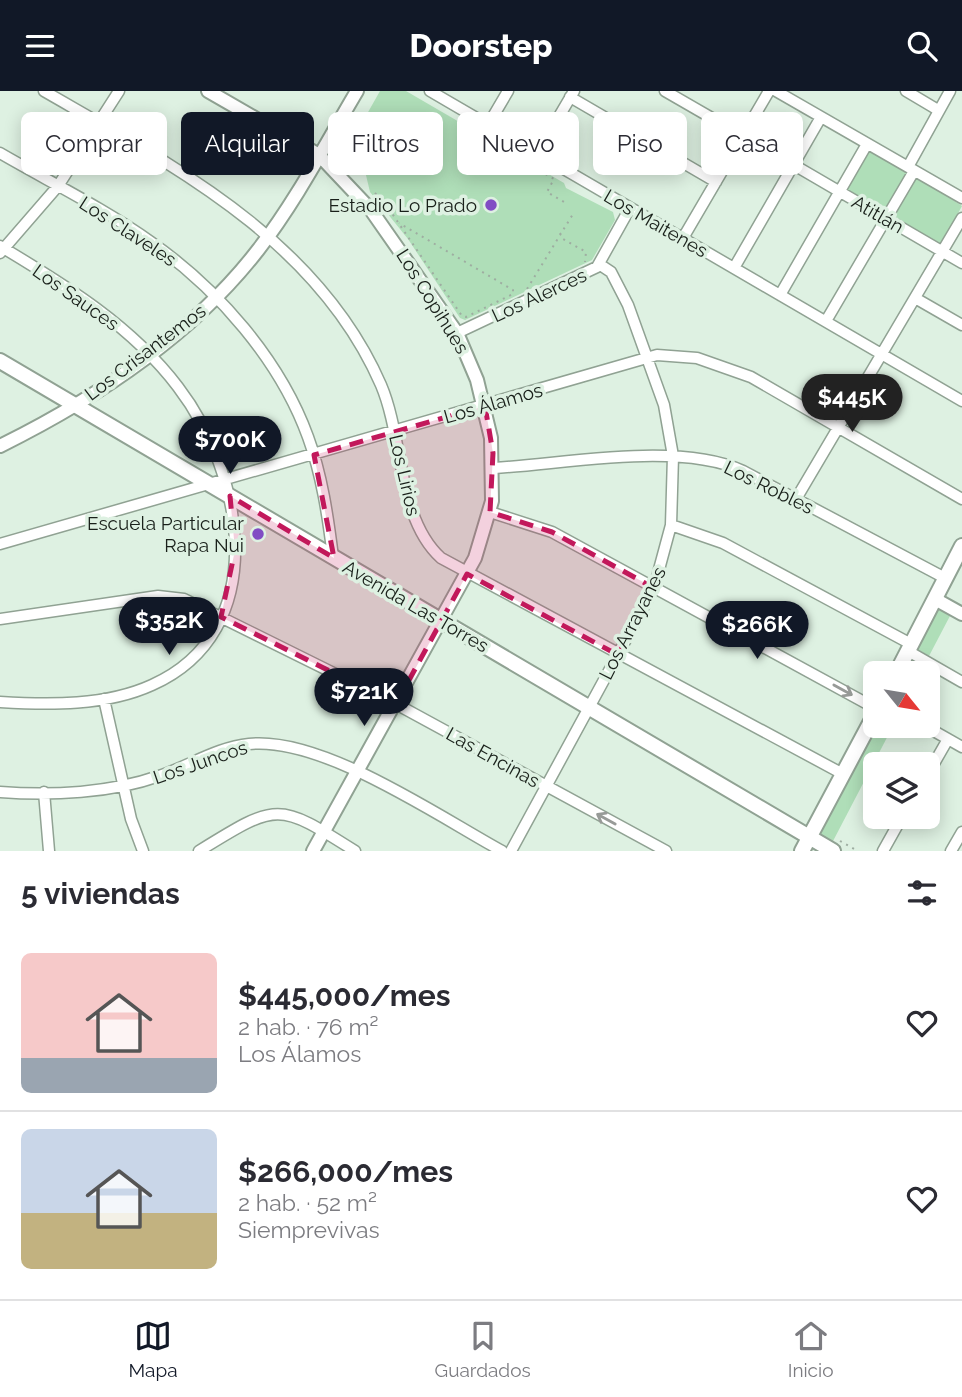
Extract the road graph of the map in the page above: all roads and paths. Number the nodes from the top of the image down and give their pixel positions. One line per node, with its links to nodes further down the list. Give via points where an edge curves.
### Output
1 (44, 91): 14 (street, Los Lirios)
2 (119, 91): 15 (street)
3 (208, 91): 25 (street, Los Copihues)
4 (356, 91): 25 (street, Los Crisantemos)
5 (508, 91): 17 (street)
6 (666, 91): 19 (street)
7 (769, 91): 20 (street)
8 (776, 91): 21 (street)
9 (906, 91): 13 (street)
10 (950, 91): 13 (street)
11 (435, 92): 16 (street, Los Maitenes)
12 (572, 94): 18 (street); 34 (street)
13 (939, 110): 27 (street)
14 (81, 112)
15 (107, 112)
16 (467, 112)
17 (496, 112)
18 (561, 112)
19 (702, 112)
20 (757, 112)
21 (821, 117): 22 (street); 23 (street)
22 (867, 144): 27 (street); 36 (street)
23 (803, 149)
24 (0, 153): 35 (street, Los Claveles)
25 (319, 155): 46 (street, Los Crisantemos); 60 (street, Los Copihues, via 377,218)
26 (167, 161): 46 (street, Los Lirios)
27 (912, 168): 38 (street); 43 (street)
28 (803, 170): 36 (street, Atitlán)
29 (65, 175): 35 (street)
30 (547, 175): 39 (path, via 554,179 547,192)
31 (574, 175): 40 (street, Los Maitenes)
32 (720, 175): 34 (street)
33 (788, 175): 53 (street)
34 (716, 182): 47 (street)
35 (58, 186): 48 (street); 56 (street, Los Claveles, via 151,242)
36 (840, 191): 43 (street, Atitlán); 55 (street)
37 (375, 193): 44 (path)
38 (961, 196)
39 (564, 202)
40 (630, 208): 47 (street, Los Maitenes); 51 (street, Los Alerces)
41 (573, 214): 45 (path)
42 (962, 218): 49 (street)
43 (886, 219): 49 (street, Atitlán); 58 (street)
44 (399, 223): 44 (path, via 462,316 513,293 466,259)
45 (560, 233): 52 (path, via 586,252 586,261); 54 (path, via 527,289)
46 (269, 236): 56 (street, Los Crisantemos); 69 (street, Los Lirios, via 306,272 356,340 382,388)
47 (683, 239): 53 (street, Los Maitenes)
48 (1, 249): 61 (street, Los Sauces, via 68,288)
49 (942, 251): 50 (street, Atitlán); 57 (street)
50 (962, 263)
51 (599, 264): 60 (street, Los Alerces); 63 (street, Los Arrayanes, via 611,272 618,285)
52 (576, 266)
53 (734, 268): 55 (street, Los Maitenes)
54 (534, 286)
55 (780, 295): 58 (street, Los Maitenes)
56 (215, 298): 61 (street, Los Crisantemos); 71 (street, Los Claveles, via 282,385)
57 (915, 298): 59 (street); 62 (street)
58 (826, 321): 62 (street, Los Maitenes)
59 (962, 325)
60 (457, 333): 67 (street, Los Copihues)
61 (148, 353): 66 (street, Los Crisantemos); 74 (street, Los Sauces, via 188,400)
62 (882, 354): 65 (street, Los Maitenes); 68 (street)
63 (649, 357): 67 (street, Los Álamos); 68 (street, Los Álamos, via 686,356 737,370); 72 (street, Los Arrayanes)
64 (0, 361): 66 (main road, Avenida Las Torres)
65 (962, 401)
66 (74, 404): 70 (street, Los Crisantemos); 75 (main road, Avenida Las Torres)
67 (485, 406): 69 (street, Los Álamos); 73 (street, Los Copihues)
68 (839, 427): 77 (street); 78 (street, Los Álamos)
69 (396, 431): 71 (street, Los Álamos); 84 (street, Los Lirios, via 421,535 441,558)
70 (0, 446)
71 (314, 455): 74 (street, Los Álamos); 83 (street, Los Claveles)
72 (673, 456): 73 (street, Los Robles); 77 (street, Los Robles, via 723,462); 80 (street, Los Arrayanes)
73 (494, 468): 79 (street, Los Copihues)
74 (226, 480): 75 (street, Los Álamos); 76 (street, Los Sauces)
75 (209, 484): 76 (main road, Avenida Las Torres); 81 (street, Los Álamos)
76 (230, 496): 83 (main road, Avenida Las Torres); 89 (street, Los Sauces, via 235,550)
77 (796, 499): 85 (street, Los Robles)
78 (962, 499)
79 (490, 512): 84 (street, Los Copihues); 86 (street, via 552,532)
80 (671, 525): 86 (street, Los Arrayanes); 92 (street, via 723,543)
81 (0, 544)
82 (962, 546): 85 (main road)
83 (332, 557): 91 (main road, Avenida Las Torres)
84 (467, 575): 91 (street, Los Copihues); 93 (street, Los Lirios)
85 (945, 578): 87 (main road)
86 (654, 588): 93 (street, Los Arrayanes); 97 (street, one-way to 97)
87 (935, 599): 88 (street); 92 (main road)
88 (962, 614)
89 (221, 617): 90 (street, Las Encinas, via 184,599 164,596); 96 (street, Los Sauces, via 205,645 176,671 141,690); 99 (street, Las Encinas)
90 (0, 619)
91 (442, 621): 99 (street, Los Copihues); 100 (main road, Avenida Las Torres)
92 (910, 647): 94 (main road); 95 (street)
93 (618, 655): 100 (street, Los Arrayanes); 107 (street, Los Lirios)
94 (903, 661)
95 (962, 682)
96 (104, 699): 98 (street, Los Sauces); 108 (street)
97 (863, 701)
98 (0, 702)
99 (396, 704): 106 (street, Los Copihues); 109 (street, Las Encinas)
100 (589, 708): 109 (street, Los Arrayanes); 115 (main road, Avenida Las Torres)
101 (940, 734): 103 (street)
102 (863, 736): 107 (main road)
103 (948, 739): 104 (street); 105 (street)
104 (962, 747)
105 (940, 753)
106 (359, 772): 108 (street, Los Juncos, via 300,750 251,743); 113 (street, Los Copihues); 121 (street, Los Juncos)
107 (843, 774): 115 (main road)
108 (124, 786): 111 (street, Los Juncos); 117 (street)
109 (546, 786): 122 (street, Los Arrayanes); 123 (street, Las Encinas, one-way to 109)
110 (0, 792): 111 (street, Los Juncos)
111 (44, 792): 116 (street)
112 (895, 829): 126 (street)
113 (325, 832): 118 (street, via 297,816 277,812 245,824); 119 (street, Los Copihues); 120 (street)
114 (962, 832): 127 (street)
115 (810, 838): 124 (main road); 125 (main road, Avenida Las Torres)
116 (49, 851)
117 (143, 851)
118 (199, 851)
119 (313, 851)
120 (355, 851)
121 (502, 851)
122 (511, 851)
123 (666, 851)
124 (802, 851)
125 (833, 851)
126 (883, 851)
127 (951, 851)

